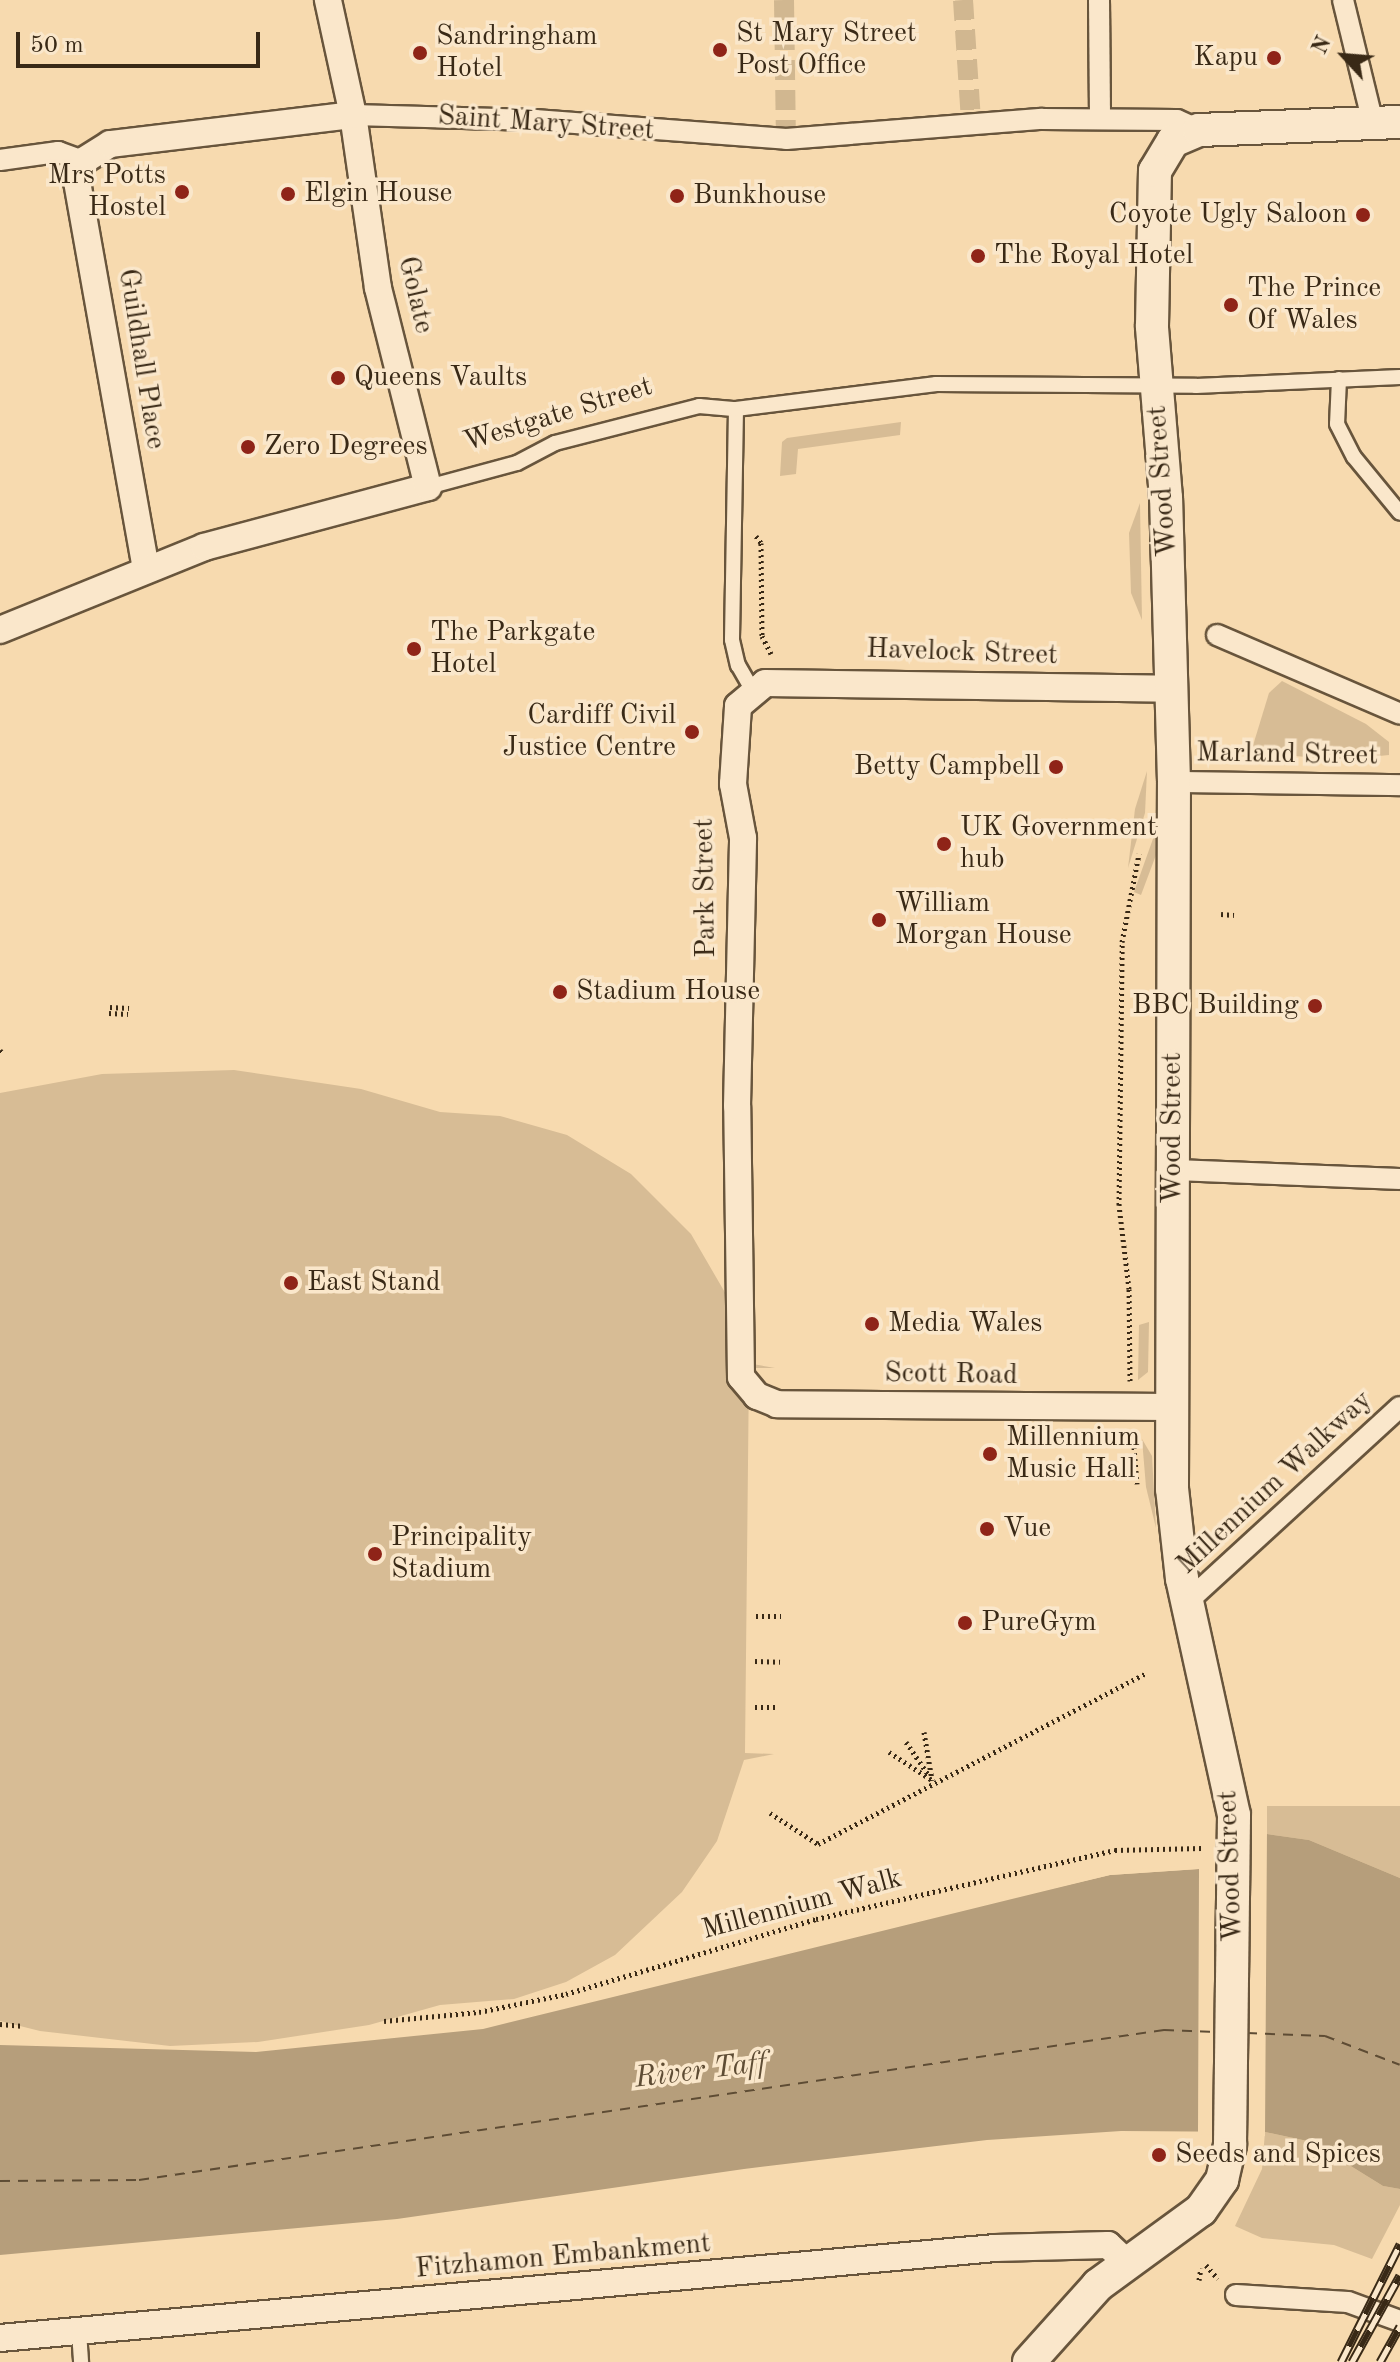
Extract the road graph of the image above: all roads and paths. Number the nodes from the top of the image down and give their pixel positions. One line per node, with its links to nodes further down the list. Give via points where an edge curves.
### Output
1 (328, 0): 4 (street, Golate)
2 (1099, 0): 5 (street)
3 (1343, 0): 6 (street)
4 (353, 115): 5 (street, Saint Mary Street, via 535,120 800,140 971,122); 9 (street, Saint Mary Street, via 110,144); 14 (street, Golate, via 378,288)
5 (1100, 118): 7 (street, Saint Mary Street, via 1177,120)
6 (1387, 123): 7 (street, Saint Mary Street)
7 (1199, 130): 12 (street, Wood Street, via 1173,141 1155,171 1152,326)
8 (0, 160): 9 (street, via 58,152)
9 (83, 161): 17 (street, Guildhall Place, via 77,182)
10 (1400, 377): 11 (lane, Westgate Street)
11 (1339, 379): 12 (lane, Westgate Street); 16 (lane, via 1337,424 1354,457)
12 (1157, 386): 13 (lane, Westgate Street, via 936,384); 22 (street, Wood Street)
13 (736, 409): 14 (lane, Westgate Street, via 699,406 670,413 555,443 517,463); 15 (lane)
14 (428, 487): 17 (street, Westgate Street, via 227,539)
15 (733, 502): 20 (path, via 761,543 762,636 771,654); 21 (lane, via 732,640)
16 (1400, 513)
17 (146, 569): 18 (street, Westgate Street)
18 (0, 630)
19 (1217, 635): 23 (street, Marland Street)
20 (783, 661)
21 (752, 689): 22 (street, Havelock Street, via 808,681); 33 (street, Park Street, via 738,706 735,720 733,784 743,838 737,1106)
22 (1171, 689): 24 (street, Wood Street)
23 (1400, 714)
24 (1174, 782): 25 (street, Marland Street); 31 (street, Wood Street)
25 (1400, 785)
26 (1141, 847): 36 (path, via 1125,904 1122,942 1119,1205 1129,1289)
27 (1221, 914): 28 (path)
28 (1234, 915)
29 (110, 1010): 30 (path)
30 (128, 1011)
31 (1173, 1170): 32 (street); 34 (street, Wood Street)
32 (1400, 1179)
33 (741, 1377): 36 (street, Scott Road, via 757,1396 777,1404)
34 (1170, 1407): 36 (street, Scott Road); 38 (street, Wood Street, via 1172,1489)
35 (1400, 1407): 38 (street, Millennium Walkway)
36 (1131, 1408): 37 (path)
37 (1139, 1493)
38 (1188, 1601): 51 (street, Wood Street, via 1234,1815)
39 (756, 1616): 40 (path)
40 (781, 1616)
41 (755, 1661): 42 (path)
42 (780, 1662)
43 (1146, 1673): 49 (path)
44 (755, 1707): 45 (path)
45 (779, 1707)
46 (924, 1732): 49 (path)
47 (906, 1742): 49 (path)
48 (889, 1752): 49 (path)
49 (932, 1781): 50 (path, via 818,1844)
50 (770, 1813)
51 (1233, 1848): 52 (path, Millennium Walk, via 1115,1850 816,1919 566,1994 479,2012); 55 (street, Wood Street, via 1230,2144 1222,2180 1201,2210)
52 (384, 2021)
53 (0, 2024): 54 (path)
54 (21, 2026)
55 (1125, 2261): 59 (street, Fitzhamon Embankment, via 1108,2245 995,2248); 62 (street, Wood Street)
56 (1199, 2280): 57 (path, via 1203,2266)
57 (1229, 2289): 58 (street, via 1348,2302)
58 (1400, 2321)
59 (79, 2332): 60 (street, Fitzhamon Embankment); 61 (lane)
60 (0, 2338)
61 (81, 2362)
62 (1029, 2362)

